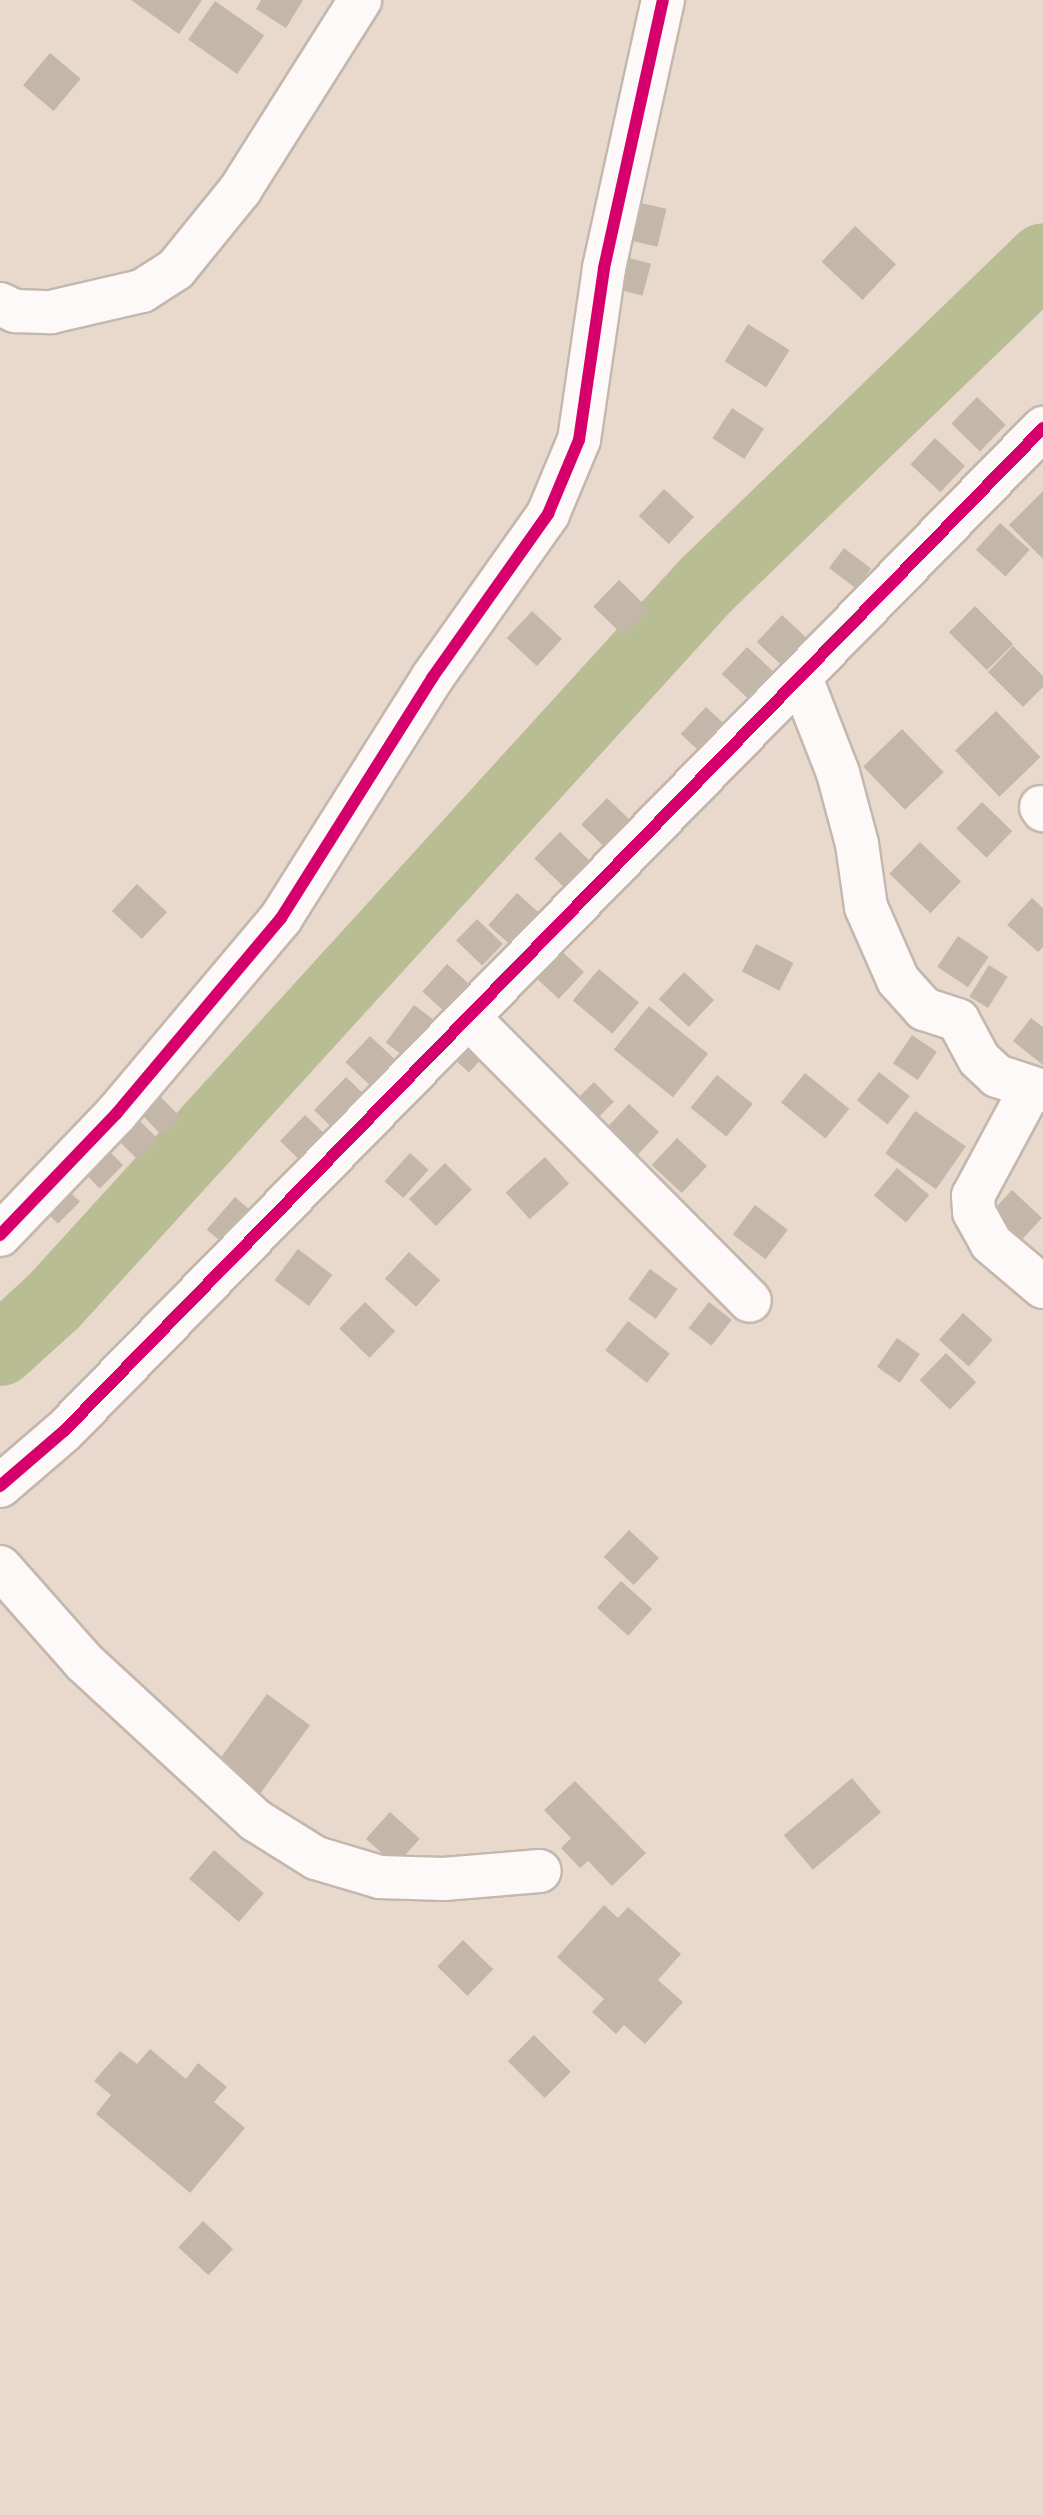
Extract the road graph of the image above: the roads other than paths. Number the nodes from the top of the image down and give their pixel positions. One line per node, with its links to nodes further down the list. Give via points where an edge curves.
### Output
1 (360, 0): 3 (street, via 240,190 176,269 142,291 51,312 15,311)
2 (663, 0): 8 (street, via 604,268 579,440 548,514 432,678 281,918 116,1114)
3 (0, 304)
4 (1043, 428): 5 (street)
5 (801, 678): 6 (street); 7 (street, via 838,773 857,844 866,907 898,980 924,1009 958,1020 984,1065)
6 (470, 1019): 10 (street); 11 (street, via 64,1431)
7 (1036, 1090): 9 (street, via 973,1196 974,1212 991,1243)
8 (0, 1235)
9 (1043, 1287)
10 (750, 1301)
11 (0, 1486)
12 (0, 1567): 13 (street, via 85,1663 255,1820 316,1858 380,1877 444,1879)
13 (540, 1871)

